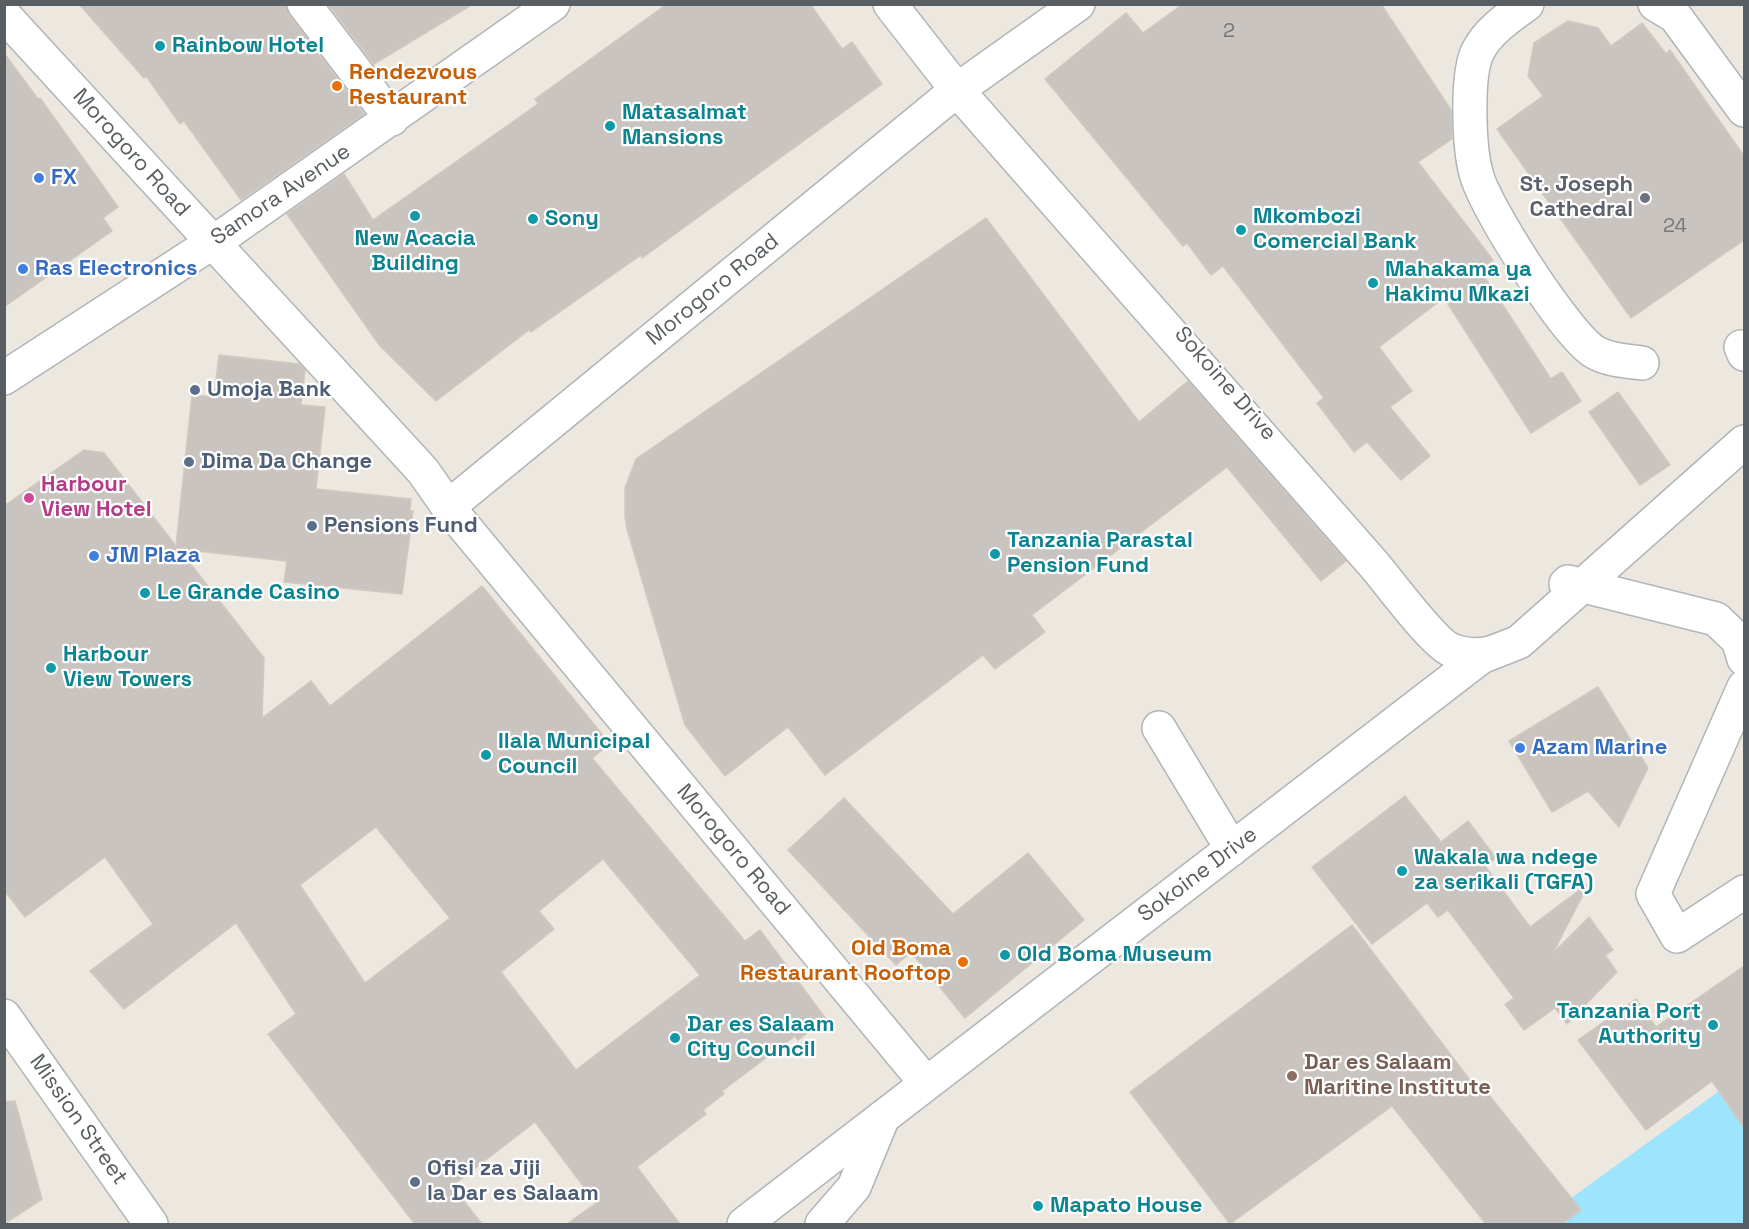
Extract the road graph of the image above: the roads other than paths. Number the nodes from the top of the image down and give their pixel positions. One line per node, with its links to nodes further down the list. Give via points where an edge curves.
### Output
1 (304, 4): 10 (street)
2 (553, 4): 10 (street, Samora Avenue)
3 (890, 4): 8 (street)
4 (1078, 4): 8 (street, Morogoro Road)
5 (1527, 4): 12 (street, via 1503,21 1478,51 1469,78 1475,172 1487,204 1568,327 1594,351 1613,359)
6 (1655, 4): 9 (street, via 1675,15)
7 (4, 15): 11 (street, Morogoro Road)
8 (966, 99): 17 (street, Morogoro Road); 19 (street, Sokoine Drive, via 1060,193 1434,627); 20 (street, via 1415,615 1449,649)
9 (1744, 110)
10 (392, 119): 11 (street, Samora Avenue)
11 (212, 242): 13 (street, Samora Avenue); 17 (street, Morogoro Road, via 423,471)
12 (1642, 363)
13 (4, 378)
14 (1744, 442): 19 (street, Sokoine Drive)
15 (1744, 450): 18 (street)
16 (1744, 465): 19 (street, Sokoine Drive)
17 (448, 507): 27 (street, Morogoro Road)
18 (1568, 582): 19 (street); 21 (street, via 1716,619 1738,640)
19 (1519, 642): 20 (street, Sokoine Drive)
20 (1481, 657): 24 (street, Sokoine Drive)
21 (1744, 659)
22 (1744, 687): 25 (street, via 1653,894 1677,936)
23 (1159, 728): 24 (street)
24 (1232, 849): 27 (street, Sokoine Drive)
25 (1744, 892)
26 (4, 1016): 29 (street, Mission Street)
27 (926, 1083): 28 (street, Sokoine Drive)
28 (883, 1115): 30 (street, Sokoine Drive); 31 (street, via 854,1187)
29 (151, 1224)
30 (744, 1224)
31 (822, 1224)

